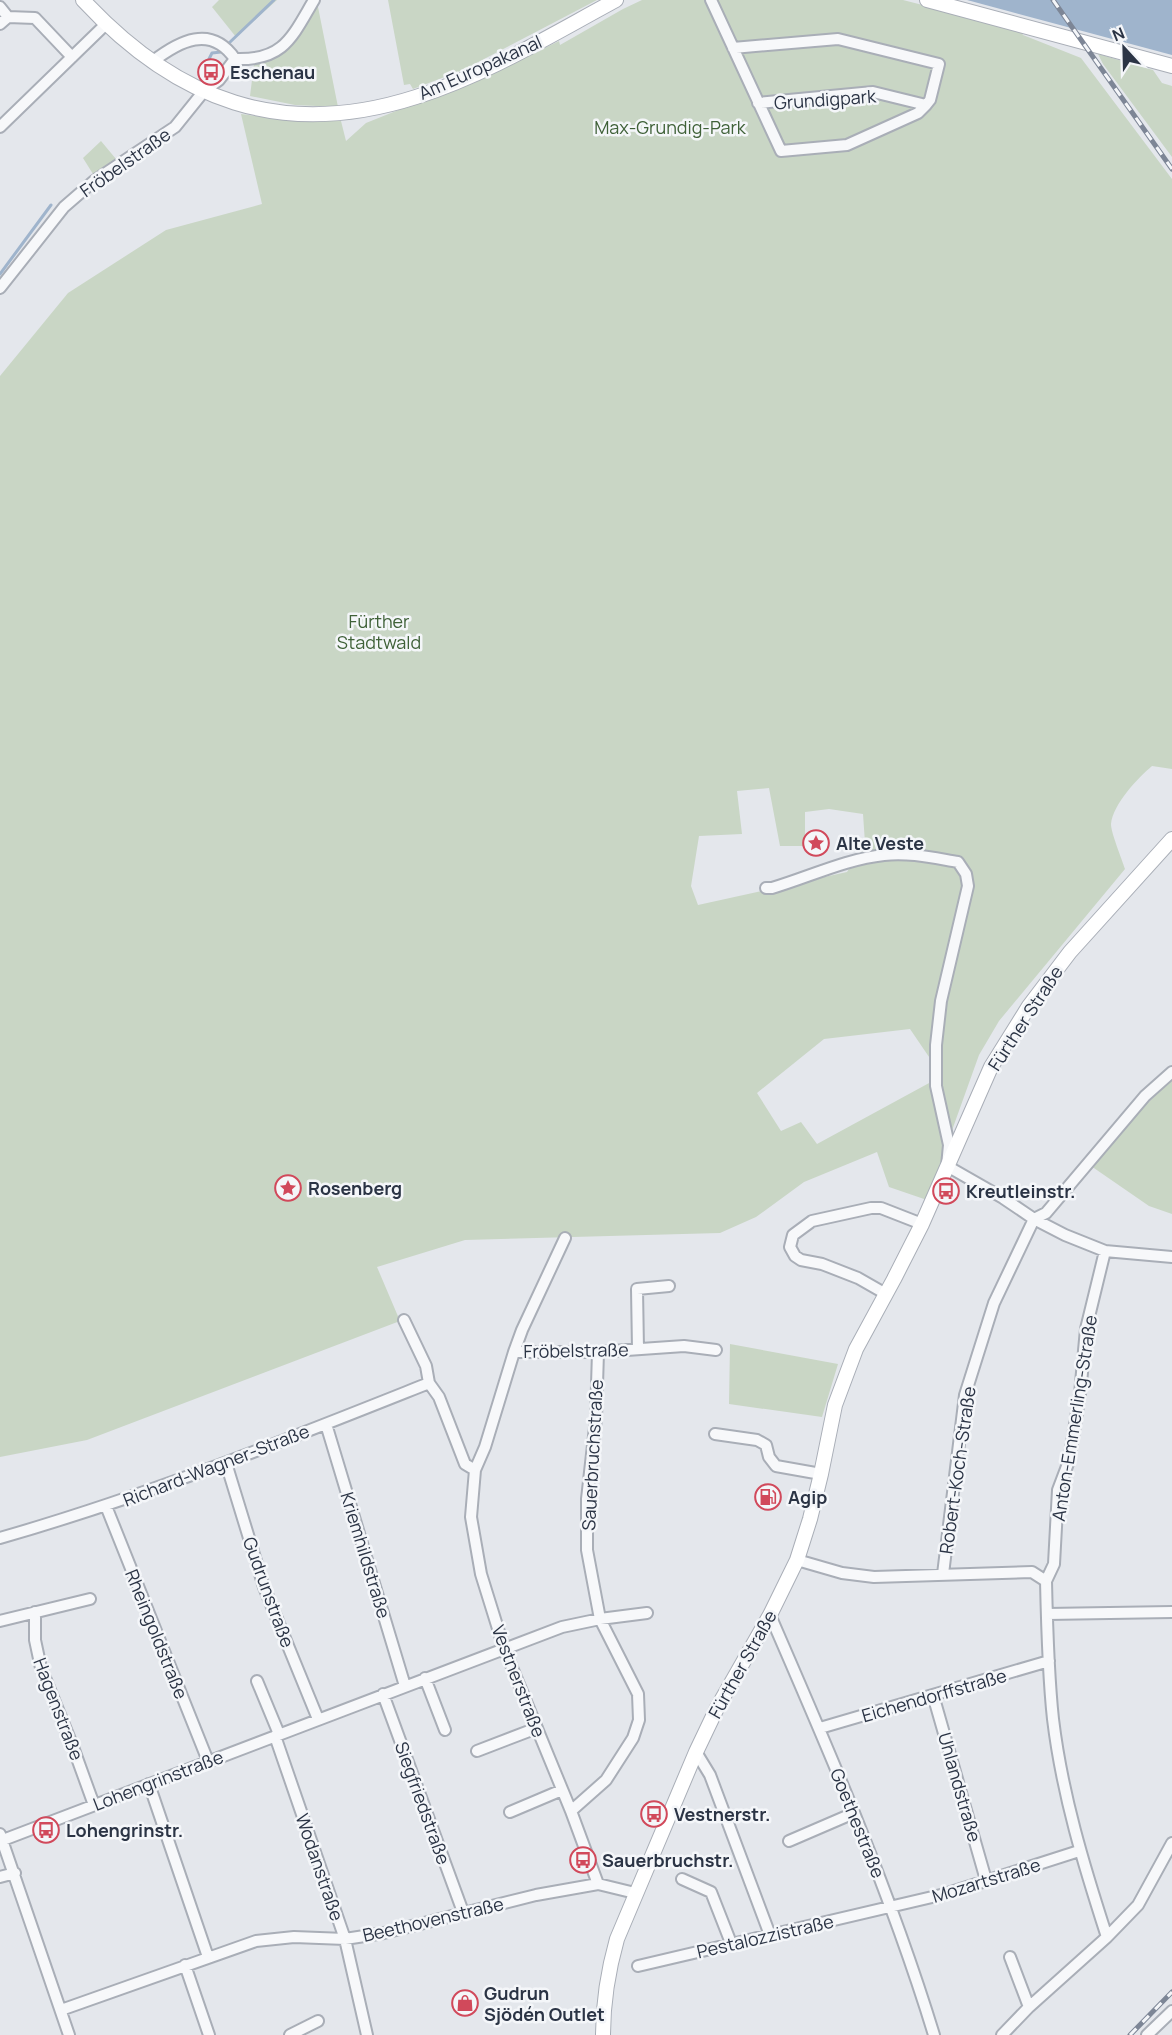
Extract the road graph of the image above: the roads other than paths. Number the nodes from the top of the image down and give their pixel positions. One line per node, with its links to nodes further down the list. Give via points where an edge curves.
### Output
1 (84, 0): 8 (main road, Am Europakanal)
2 (314, 0): 11 (street, via 284,46 267,57)
3 (616, 0): 14 (main road, Am Europakanal, via 461,80 369,109 332,114 273,112)
4 (711, 0): 9 (street, Grundigpark)
5 (927, 0): 13 (main road)
6 (0, 7): 7 (street)
7 (4, 20): 10 (street, via 35,18)
8 (106, 24): 10 (street); 12 (main road, Am Europakanal)
9 (733, 48): 15 (street, Grundigpark); 16 (street, via 838,39 939,64)
10 (72, 57): 17 (street)
11 (235, 59): 12 (street, via 218,42 203,38 174,47); 14 (street, Fröbelstraße, via 219,80)
12 (152, 62): 14 (main road, Am Europakanal)
13 (1172, 66)
14 (204, 91): 18 (street, Fröbelstraße, via 176,127 94,181 64,207)
15 (758, 104): 16 (street, Grundigpark, via 873,92); 16 (street, Grundigpark, via 781,151 847,145 918,113)
16 (926, 105)
17 (0, 127)
18 (0, 288)
19 (1172, 839): 22 (main road, Fürther Straße, via 1070,952 1029,1006 991,1067)
20 (766, 888): 22 (street, via 884,855 912,854 958,862 966,874 968,885 941,1001 936,1045 936,1086 949,1145)
21 (1172, 1072): 23 (street, Robert-Koch-Straße, via 1145,1096 1046,1213)
22 (947, 1166): 23 (street); 24 (main road, Fürther Straße)
23 (1034, 1220): 26 (street); 44 (street, Robert-Koch-Straße, via 994,1303 965,1395)
24 (922, 1224): 29 (main road, Fürther Straße); 29 (street, via 871,1208 812,1221 793,1235 790,1246 801,1260 858,1278)
25 (565, 1238): 33 (street, Vestnerstraße)
26 (1105, 1251): 27 (street); 45 (street, Anton-Emmerling-Straße, via 1086,1329 1068,1466 1058,1490 1054,1564)
27 (1172, 1257)
28 (669, 1286): 31 (street, Fröbelstraße, via 637,1289)
29 (886, 1294): 40 (main road, Fürther Straße, via 856,1349 835,1405)
30 (404, 1320): 35 (street, via 426,1366)
31 (638, 1349): 32 (street, Fröbelstraße, via 684,1346); 34 (street, Fröbelstraße)
32 (716, 1350)
33 (514, 1352): 34 (street, Fröbelstraße); 39 (street, Vestnerstraße)
34 (598, 1352): 52 (street, Sauerbruchstraße, via 587,1550)
35 (429, 1383): 36 (street, Richard-Wagner-Straße); 39 (street, via 439,1396 465,1464)
36 (326, 1424): 38 (street, Richard-Wagner-Straße); 58 (street, Kriemhildstraße)
37 (715, 1434): 40 (street, via 757,1440 766,1445 776,1466)
38 (226, 1463): 41 (street, Richard-Wagner-Straße); 61 (street, Gudrunstraße, via 264,1587)
39 (475, 1470): 54 (street, Vestnerstraße, via 471,1517 481,1574)
40 (821, 1474): 43 (main road, Fürther Straße)
41 (106, 1506): 42 (street, Richard-Wagner-Straße); 68 (street, Rheingoldstraße)
42 (0, 1538)
43 (796, 1560): 44 (street, via 874,1577); 51 (main road, Fürther Straße)
44 (943, 1574): 45 (street, via 1032,1572)
45 (1046, 1581): 50 (street, Anton-Emmerling-Straße)
46 (90, 1599): 47 (street)
47 (35, 1611): 53 (street); 71 (street, Hagenstraße, via 35,1640 41,1668)
48 (1172, 1612): 50 (street)
49 (647, 1613): 52 (street, Lohengrinstraße)
50 (1047, 1614): 55 (street, Anton-Emmerling-Straße)
51 (770, 1615): 63 (street, Goethestraße); 67 (main road, Fürther Straße)
52 (600, 1618): 54 (street, Lohengrinstraße); 72 (street, Sauerbruchstraße, via 638,1694 639,1720 633,1738 606,1780)
53 (0, 1622)
54 (504, 1648): 56 (street, Lohengrinstraße); 62 (street, Vestnerstraße)
55 (1049, 1661): 60 (street, Eichendorffstraße); 78 (street, Anton-Emmerling-Straße, via 1053,1719)
56 (425, 1678): 58 (street, Lohengrinstraße); 64 (street)
57 (257, 1681): 65 (street)
58 (405, 1686): 59 (street, Lohengrinstraße)
59 (383, 1694): 61 (street, Lohengrinstraße); 86 (street, Siegfriedstraße)
60 (933, 1695): 63 (street, Eichendorffstraße); 82 (street, Uhlandstraße)
61 (318, 1719): 65 (street, Lohengrinstraße)
62 (537, 1728): 66 (street); 70 (street, Vestnerstraße)
63 (820, 1728): 74 (street, Goethestraße)
64 (446, 1730)
65 (277, 1735): 68 (street, Lohengrinstraße); 89 (street, Wodanstraße)
66 (477, 1751)
67 (696, 1752): 84 (main road, Fürther Straße); 87 (street, via 710,1775)
68 (207, 1761): 69 (street, Lohengrinstraße)
69 (149, 1784): 71 (street, Lohengrinstraße); 91 (street)
70 (562, 1790): 72 (street, Vestnerstraße); 73 (street)
71 (94, 1805): 75 (street, Lohengrinstraße)
72 (571, 1810): 83 (street, Vestnerstraße)
73 (510, 1812)
74 (854, 1813): 76 (street); 85 (street, Goethestraße)
75 (1, 1836): 79 (street)
76 (789, 1840)
77 (1172, 1843): 88 (street, via 1138,1905)
78 (1080, 1851): 82 (street, Mozartstraße); 88 (street, Anton-Emmerling-Straße)
79 (15, 1873): 80 (street); 96 (street)
80 (0, 1877)
81 (682, 1880): 90 (street, via 711,1892)
82 (986, 1880): 85 (street, Mozartstraße)
83 (598, 1884): 84 (street, Beethovenstraße); 86 (street, Beethovenstraße)
84 (635, 1893): 103 (main road, Fürther Straße, via 608,1970)
85 (892, 1908): 87 (street, Pestalozzistraße); 104 (street, Goethestraße)
86 (463, 1912): 89 (street, Beethovenstraße)
87 (770, 1935): 90 (street, Pestalozzistraße)
88 (1107, 1937): 95 (street)
89 (345, 1939): 91 (street, Beethovenstraße, via 294,1937 256,1941); 102 (street, Wodanstraße)
90 (731, 1943): 94 (street, Pestalozzistraße)
91 (208, 1957): 93 (street, Beethovenstraße)
92 (1010, 1957): 95 (street)
93 (185, 1965): 96 (street, Beethovenstraße); 100 (street)
94 (638, 1966)
95 (1029, 2007): 105 (street)
96 (61, 2010): 99 (street)
97 (1172, 2011): 106 (street)
98 (318, 2021): 101 (street)
99 (69, 2035)
100 (210, 2035)
101 (290, 2035)
102 (367, 2035)
103 (603, 2035)
104 (934, 2035)
105 (1002, 2035)
106 (1147, 2035)

